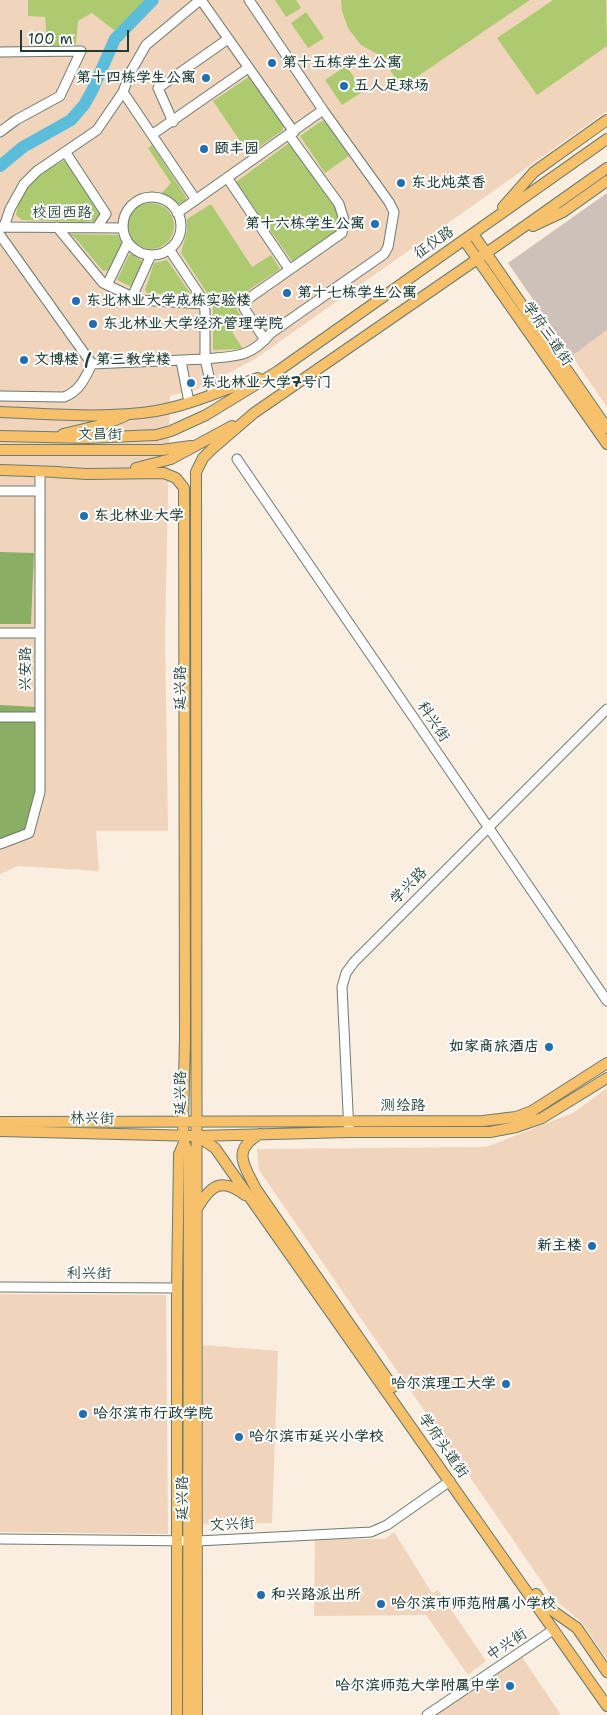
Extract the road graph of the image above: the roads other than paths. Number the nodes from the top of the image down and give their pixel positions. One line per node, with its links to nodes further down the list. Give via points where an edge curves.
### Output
1 (200, 0): 3 (street); 6 (street, via 146,45)
2 (249, 0): 7 (street)
3 (228, 39): 5 (street); 9 (street, via 158,88)
4 (0, 52): 10 (street, via 81,51 60,96)
5 (248, 68): 9 (street); 11 (street)
6 (123, 92): 12 (street); 14 (street, via 97,130)
7 (323, 110): 11 (street); 36 (street, via 390,202 394,212 388,247 384,254 271,332)
8 (607, 120): 20 (main road, via 534,172)
9 (173, 122): 12 (street)
10 (0, 132)
11 (292, 133): 16 (street); 32 (street, via 339,204 344,220 342,233)
12 (153, 134): 18 (street)
13 (607, 139): 20 (main road, 征仪路)
14 (66, 153): 22 (street, via 106,214); 24 (street, via 37,171 24,184)
15 (607, 168): 27 (main road)
16 (228, 179): 18 (street); 32 (street)
17 (607, 181): 27 (main road, via 562,212)
18 (196, 200): 19 (street)
19 (177, 213): 23 (street, via 163,200 144,198 128,209); 29 (street, via 180,228)
20 (492, 220): 25 (main road, 征仪路)
21 (56, 227): 22 (street, 校园西路); 24 (street, 校园西路); 33 (street)
22 (97, 228): 23 (street, 校园西路)
23 (123, 228): 28 (street)
24 (1, 230): 39 (street)
25 (473, 234): 26 (main road, 征仪路); 31 (main road, 学府三道街)
26 (464, 240): 31 (main road, 学府三道街); 40 (main road, 征仪路)
27 (506, 240): 31 (main road)
28 (128, 242): 30 (street, via 135,250); 33 (street)
29 (169, 249): 30 (street); 35 (street)
30 (151, 255): 34 (street)
31 (481, 256): 46 (main road); 47 (main road, 学府三道街); 51 (main road, 学府三道街)
32 (289, 269): 36 (street, via 245,301 244,308)
33 (107, 285): 34 (street)
34 (132, 297): 35 (street)
35 (204, 304): 37 (street)
36 (265, 340): 37 (street, via 246,353)
37 (205, 359): 38 (street); 41 (street)
38 (181, 361): 39 (street); 43 (street)
39 (92, 364): 42 (street, via 74,394 64,397)
40 (278, 371): 41 (main road); 49 (main road, 文昌街, via 206,415 171,431 138,436)
41 (213, 394): 43 (main road)
42 (0, 396)
43 (189, 402): 45 (main road)
44 (0, 412): 45 (main road)
45 (131, 414): 49 (main road)
46 (254, 414): 50 (main road); 70 (main road, 延兴路, via 212,449 196,472)
47 (607, 428)
48 (0, 436): 49 (main road, 文昌街)
49 (53, 437)
50 (200, 444): 52 (main road, 文昌街, via 162,450); 56 (main road, via 157,464 129,469)
51 (607, 444)
52 (0, 450)
53 (237, 459): 64 (street, 科兴街)
54 (0, 470): 55 (main road)
55 (40, 472): 56 (main road); 58 (street, 兴安路)
56 (53, 472): 71 (main road, 延兴路, via 164,473 176,478 184,488)
57 (0, 491): 58 (street)
58 (40, 491): 60 (street, 兴安路)
59 (0, 632): 60 (street)
60 (40, 633): 63 (street, 兴安路)
61 (607, 709): 64 (street, 学兴路)
62 (0, 717): 63 (street)
63 (40, 717): 65 (street, 兴安路, via 40,792 29,833)
64 (488, 827): 66 (street, 科兴街); 72 (street, 学兴路, via 346,973 342,987)
65 (0, 844)
66 (607, 1001)
67 (607, 1063): 72 (main road, 测绘路, via 557,1096 516,1117)
68 (607, 1078): 72 (main road, 测绘路, via 542,1118 502,1130 467,1133)
69 (0, 1122): 71 (main road, 林兴街)
70 (196, 1122): 71 (main road, 测绘路); 72 (main road, 测绘路); 75 (main road, 延兴路)
71 (183, 1123): 76 (main road, 延兴路)
72 (349, 1127): 74 (main road, 测绘路)
73 (0, 1131): 76 (main road, 林兴街)
74 (260, 1134): 75 (main road, 测绘路); 85 (main road, 学府头道街, via 247,1142 242,1151 245,1167 260,1195 543,1604 577,1628)
75 (197, 1136): 76 (main road, 测绘路); 77 (main road, 学府头道街, via 215,1148); 78 (main road, 延兴路)
76 (184, 1139): 80 (main road, 延兴路, via 180,1154); 83 (main road, via 189,1153)
77 (255, 1204): 78 (main road, via 237,1190 221,1185 210,1189); 81 (main road, 学府头道街)
78 (197, 1208): 83 (main road, 延兴路)
79 (0, 1287): 80 (street, 利兴街)
80 (177, 1288): 83 (main road, 延兴路)
81 (450, 1481): 83 (street, 文兴街, via 371,1532); 84 (main road, 学府头道街)
82 (0, 1539): 83 (street, 文兴街)
83 (188, 1541): 87 (main road, 延兴路); 88 (main road); 89 (main road, 延兴路)
84 (553, 1630): 86 (main road, 学府头道街); 90 (street, 中兴街)
85 (607, 1672)
86 (607, 1706)
87 (177, 1715)
88 (188, 1715)
89 (197, 1715)
90 (427, 1715)

